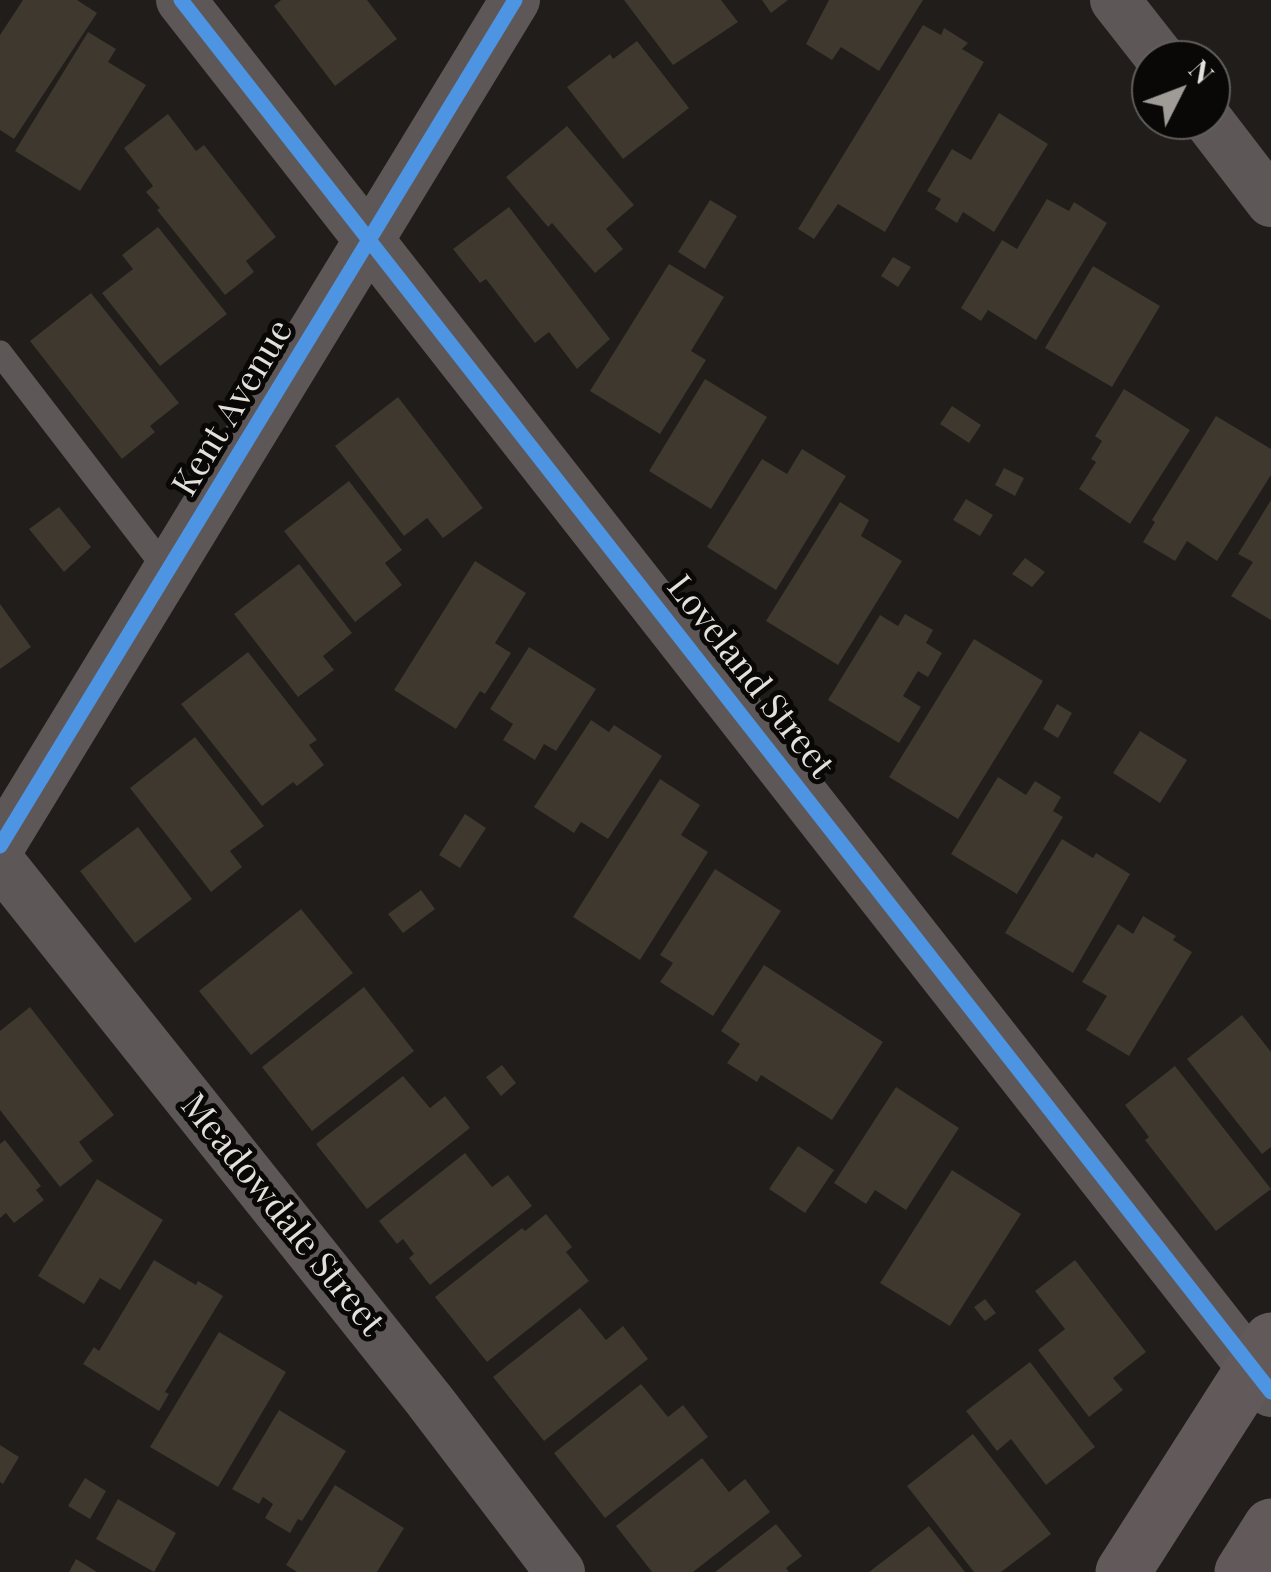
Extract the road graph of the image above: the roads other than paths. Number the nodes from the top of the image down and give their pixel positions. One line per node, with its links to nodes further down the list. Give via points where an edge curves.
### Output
1 (181, 0): 7 (street, Loveland Street)
2 (515, 0): 7 (street, Kent Avenue)
3 (1115, 0): 4 (street)
4 (1146, 40)
5 (1223, 140): 6 (street)
6 (1271, 202)
7 (369, 241): 9 (street, Kent Avenue); 12 (street, Loveland Street)
8 (0, 353): 9 (lane)
9 (169, 573): 10 (street, Kent Avenue)
10 (0, 846)
11 (0, 862): 14 (street, Meadowdale Street)
12 (1265, 1366): 15 (street)
13 (1271, 1526): 16 (street)
14 (560, 1572)
15 (1123, 1572)
16 (1242, 1572)

